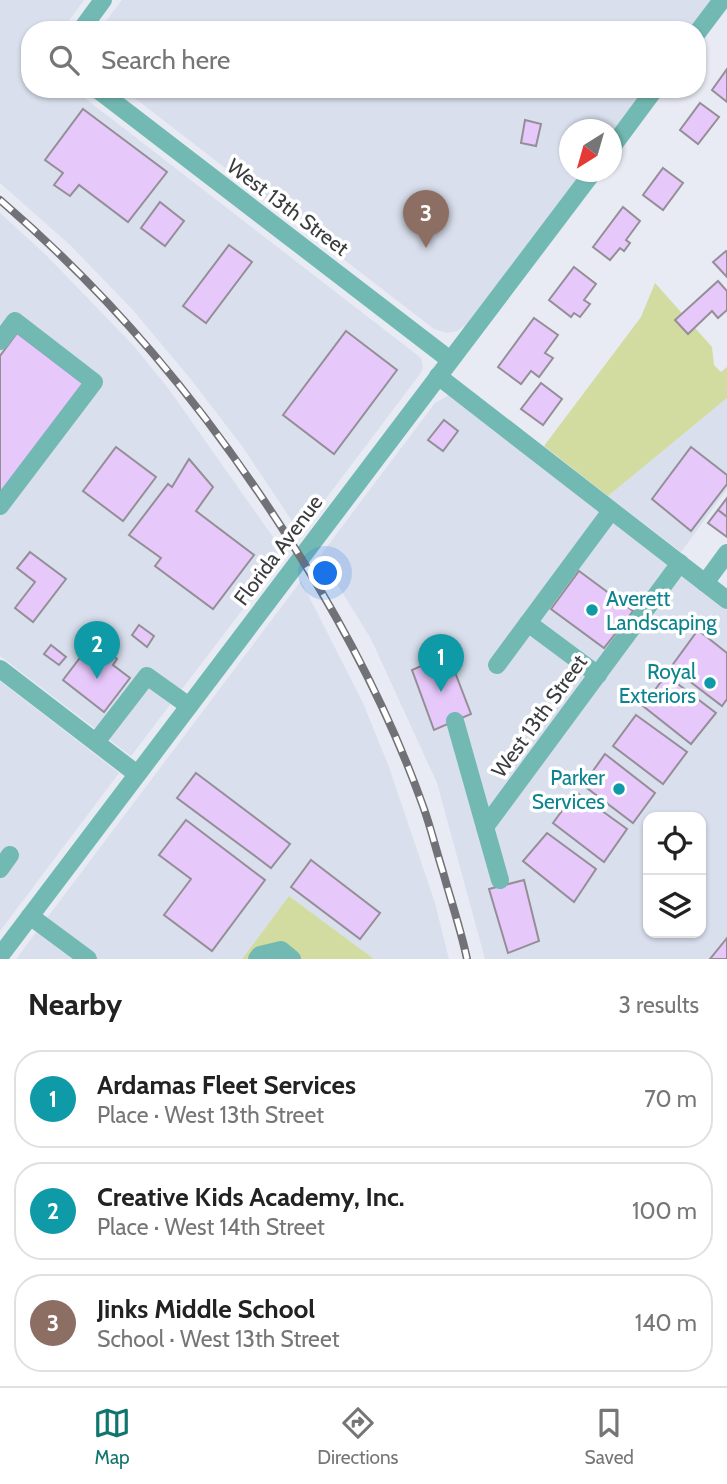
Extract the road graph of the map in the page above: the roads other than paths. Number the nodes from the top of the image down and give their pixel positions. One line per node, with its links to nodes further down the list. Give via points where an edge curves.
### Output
1 (103, 0): 3 (street)
2 (722, 0): 4 (street)
3 (87, 21)
4 (706, 21)
5 (109, 98): 10 (street, West 13th Street)
6 (648, 98): 7 (street)
7 (622, 132)
8 (585, 182): 10 (street, Florida Avenue)
9 (0, 341): 12 (street, via 15,321 94,382)
10 (450, 360): 11 (street, Florida Avenue)
11 (438, 376): 13 (street); 22 (street, Florida Avenue)
12 (0, 506)
13 (611, 510): 15 (street); 18 (street)
14 (724, 561): 16 (street)
15 (680, 563): 16 (street); 21 (street, West 13th Street)
16 (705, 583): 17 (street)
17 (727, 600)
18 (528, 624): 19 (street); 21 (street)
19 (497, 665)
20 (0, 669): 24 (street)
21 (598, 675): 26 (street, West 13th Street)
22 (188, 706): 24 (street, via 147,676); 25 (street, Florida Avenue)
23 (455, 721): 26 (street, West 13th Street)
24 (96, 742): 25 (street)
25 (137, 774): 28 (street, Florida Avenue)
26 (485, 827): 27 (street, West 13th Street)
27 (500, 880)
28 (30, 916): 29 (street, Florida Avenue); 30 (street)
29 (0, 956)
30 (88, 959)
31 (257, 959): 32 (street, via 281,950)
32 (292, 959)

